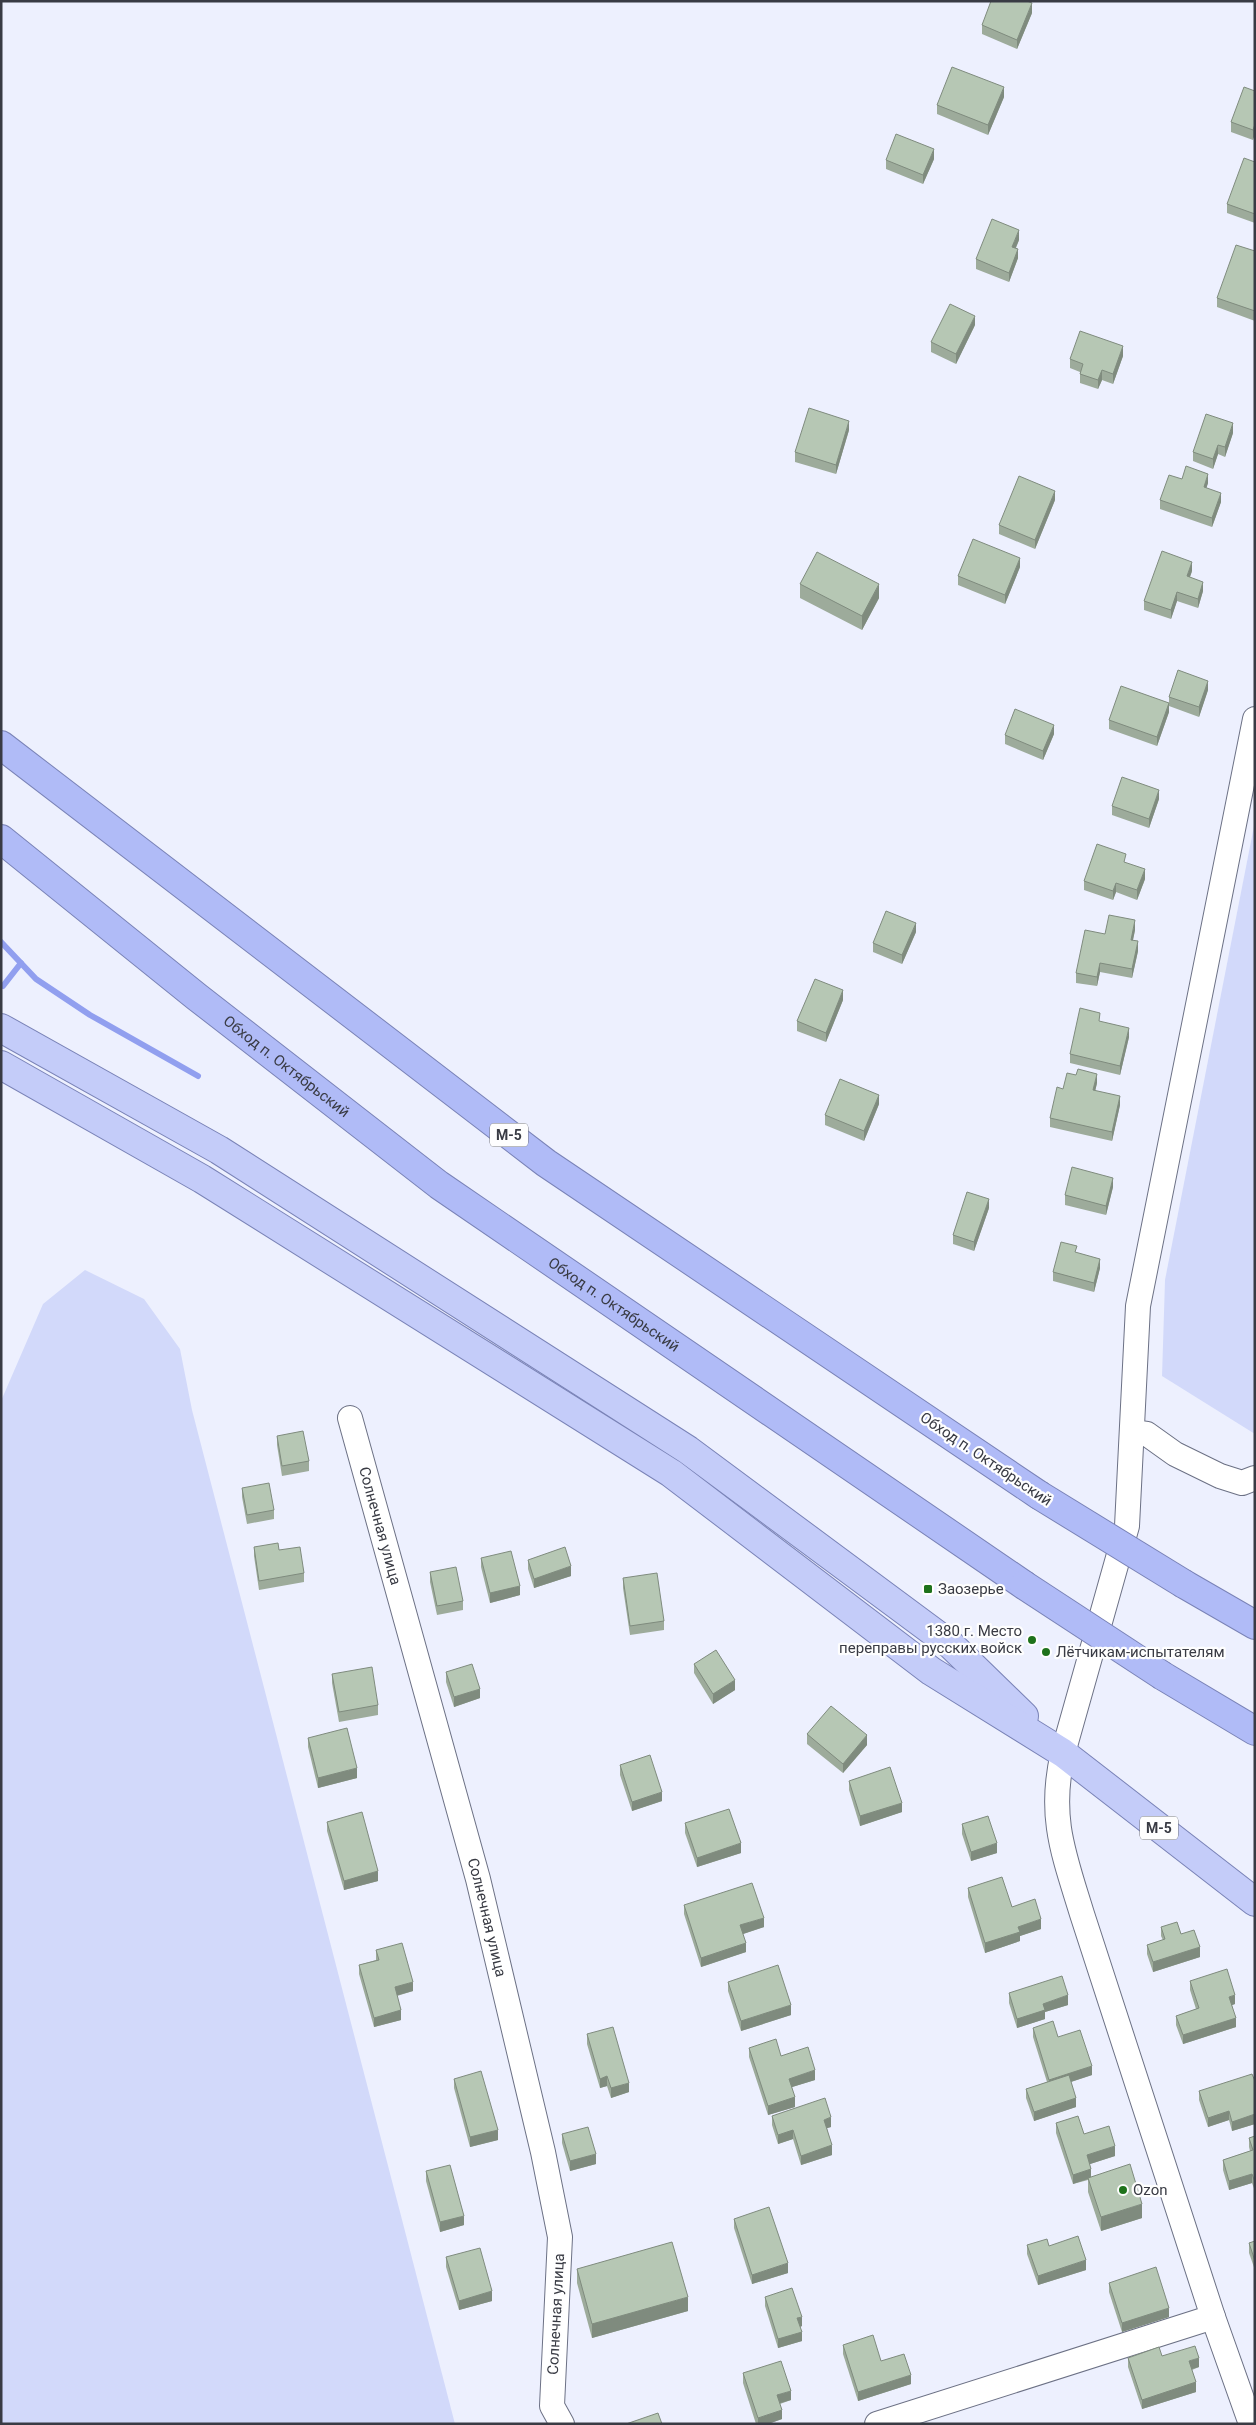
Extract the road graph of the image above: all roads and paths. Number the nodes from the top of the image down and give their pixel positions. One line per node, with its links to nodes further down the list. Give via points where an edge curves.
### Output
1 (1255, 719): 7 (street, via 1138,1306)
2 (1, 745): 9 (highway, Обход п. Октябрьский / М-5, bridge, via 546,1163 1039,1495)
3 (1, 839): 10 (highway, Обход п. Октябрьский, bridge, via 439,1185 1024,1586)
4 (1, 1028): 11 (main road, via 219,1150 688,1450 951,1645)
5 (1, 1065): 11 (main road, via 202,1179 671,1473 931,1671)
6 (350, 1418): 14 (street, Солнечная улица, via 478,1879 544,2152 560,2237 552,2406)
7 (1132, 1432): 8 (street, via 1147,1434 1175,1454 1220,1476 1242,1483); 11 (street, via 1125,1537)
8 (1255, 1478)
9 (1255, 1625)
10 (1255, 1731)
11 (1063, 1754): 12 (main road, М-5); 13 (street, via 1056,1806 1062,1848)
12 (1255, 1902)
13 (1214, 2317): 15 (street); 16 (street)
14 (562, 2424)
15 (878, 2424)
16 (1251, 2424)

